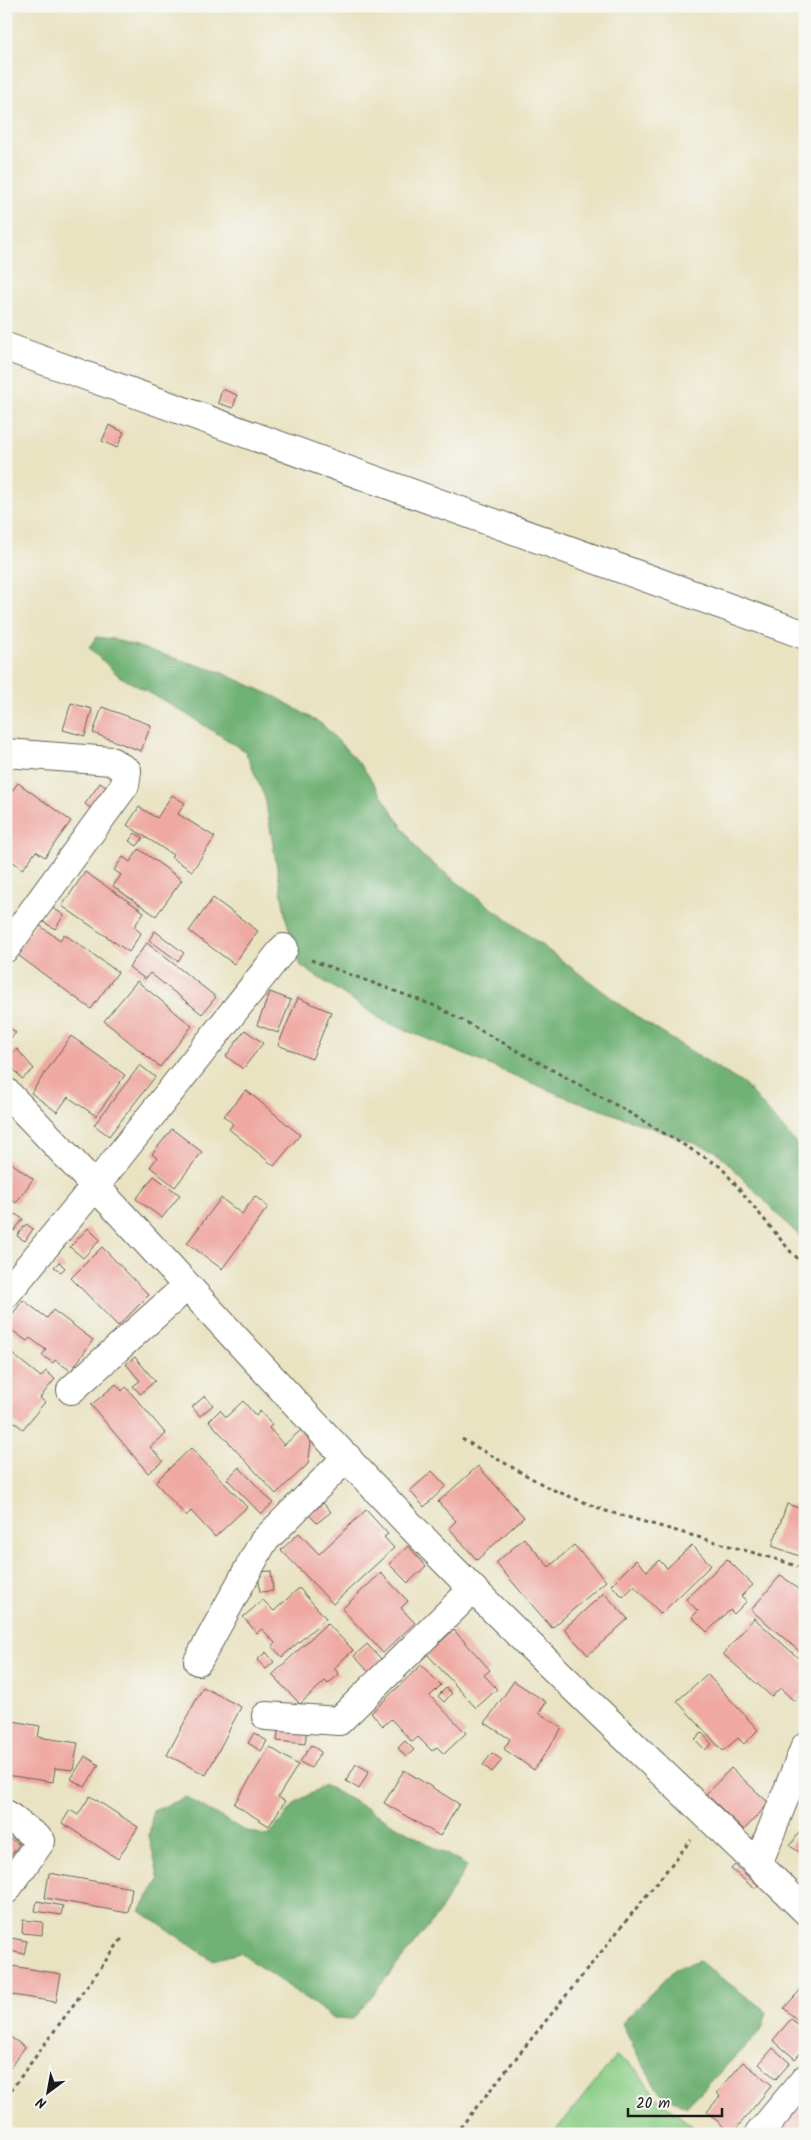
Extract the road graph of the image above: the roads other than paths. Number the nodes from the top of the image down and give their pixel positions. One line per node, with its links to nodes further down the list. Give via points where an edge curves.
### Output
1 (6, 347): 2 (street)
2 (805, 635)
3 (6, 753): 4 (street, via 111,761 127,771 125,785)
4 (6, 948)
5 (284, 948): 7 (street)
6 (6, 1092): 7 (street)
7 (96, 1185): 8 (street); 9 (street)
8 (187, 1286): 10 (street); 11 (street)
9 (6, 1294)
10 (71, 1390)
11 (347, 1457): 12 (street); 13 (street, via 263,1542)
12 (473, 1589): 14 (street, via 339,1721); 17 (street)
13 (198, 1661)
14 (266, 1716)
15 (805, 1747): 17 (street)
16 (6, 1814): 18 (street, via 41,1841)
17 (758, 1864): 19 (street)
18 (6, 1890)
19 (805, 1910)
20 (805, 2079): 21 (street)
21 (759, 2134)

